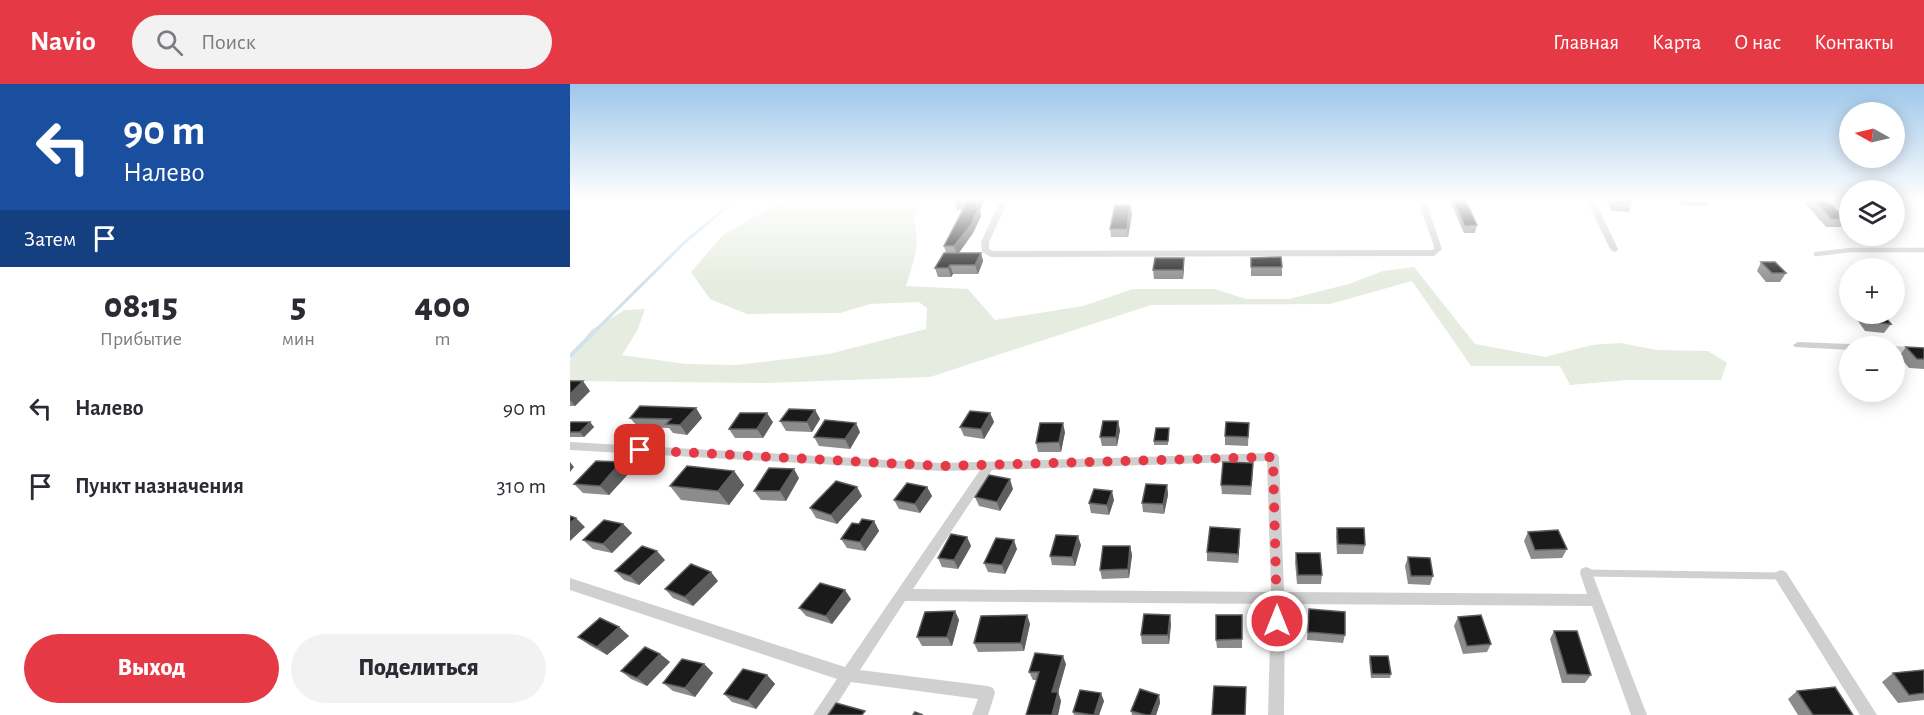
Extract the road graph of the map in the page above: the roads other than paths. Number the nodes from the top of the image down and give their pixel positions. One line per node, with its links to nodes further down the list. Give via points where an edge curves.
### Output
1 (992, 228): 2 (street, via 985,250 992,254 1434,253 1438,249)
2 (1432, 228)
3 (1604, 228): 4 (street)
4 (1614, 249)
5 (1924, 250): 6 (lane)
6 (1816, 254)
7 (1798, 345): 8 (street)
8 (1839, 347)
9 (1905, 350): 10 (street)
10 (1924, 351)
11 (570, 446): 12 (street)
12 (988, 467): 16 (street); 17 (street, via 1273,457)
13 (1586, 573): 14 (lane); 18 (street)
14 (1781, 576): 24 (street)
15 (570, 584): 19 (street)
16 (903, 595): 17 (street); 19 (street)
17 (1278, 598): 18 (street); 22 (street)
18 (1596, 600): 23 (street)
19 (848, 675): 20 (street); 21 (street, via 988,693)
20 (821, 715)
21 (980, 715)
22 (1276, 715)
23 (1639, 715)
24 (1869, 715)

